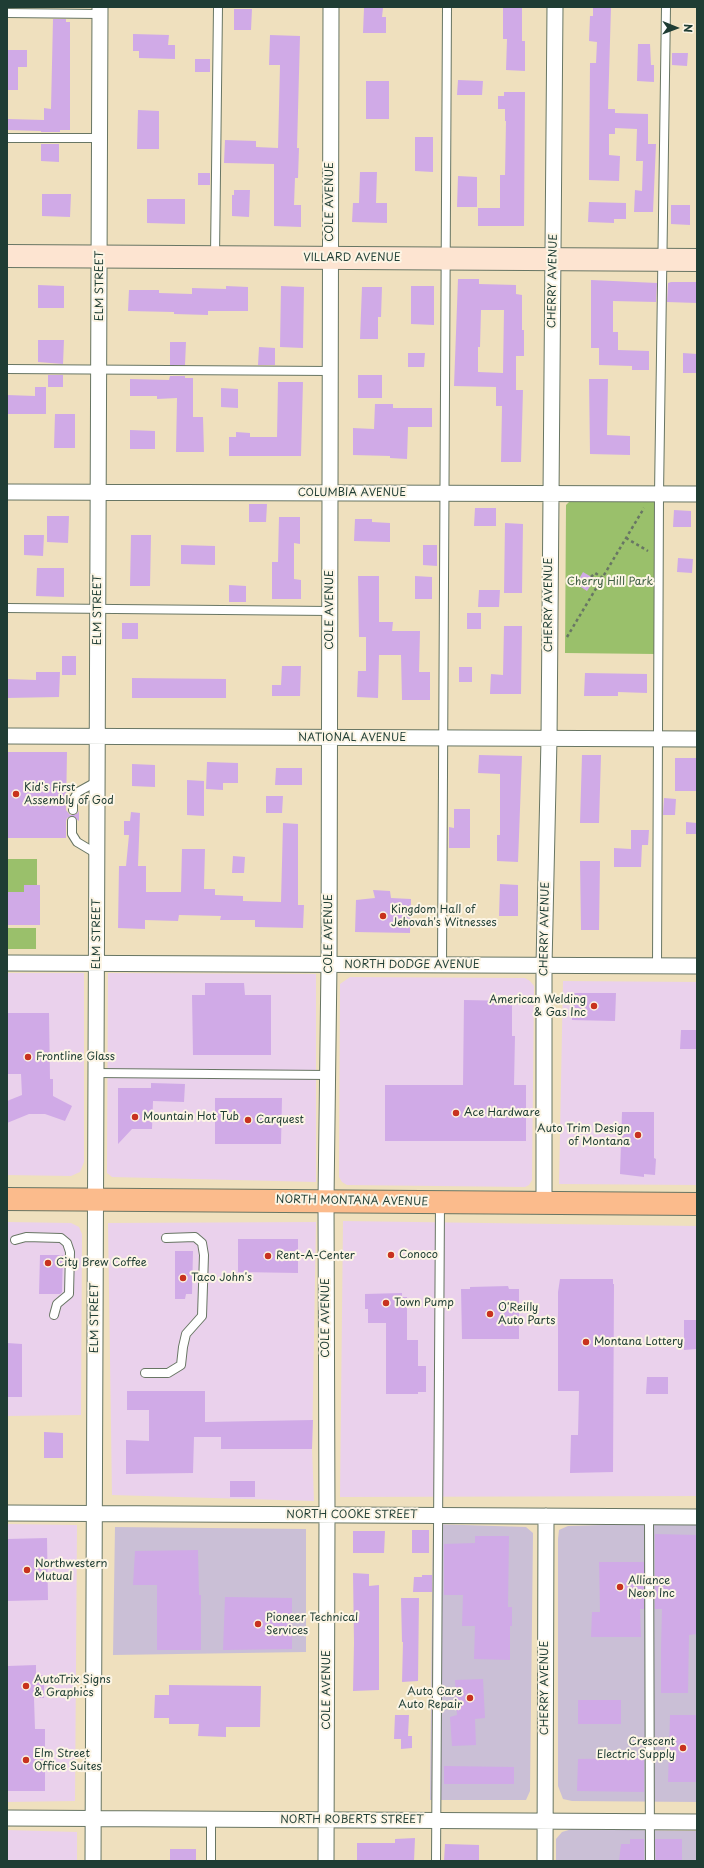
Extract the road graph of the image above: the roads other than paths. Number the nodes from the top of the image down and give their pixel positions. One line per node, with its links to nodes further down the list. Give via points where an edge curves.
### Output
1 (218, 7): 12 (lane)
2 (331, 7): 13 (street, COLE AVENUE)
3 (447, 7): 14 (lane)
4 (555, 7): 15 (street, CHERRY AVENUE)
5 (666, 7): 16 (lane)
6 (100, 11): 7 (lane); 9 (street, ELM STREET)
7 (7, 13)
8 (7, 138): 9 (lane)
9 (100, 138): 11 (street, ELM STREET)
10 (7, 256): 11 (street, VILLARD AVENUE)
11 (100, 256): 12 (street, VILLARD AVENUE); 19 (street, ELM STREET)
12 (215, 257): 13 (street, VILLARD AVENUE)
13 (330, 258): 14 (street, VILLARD AVENUE); 20 (street, COLE AVENUE)
14 (446, 259): 15 (street, VILLARD AVENUE); 24 (lane)
15 (554, 259): 16 (street, VILLARD AVENUE); 25 (street, CHERRY AVENUE)
16 (662, 260): 17 (street, VILLARD AVENUE); 27 (lane)
17 (697, 260)
18 (7, 369): 19 (lane)
19 (99, 369): 20 (lane); 22 (street, ELM STREET)
20 (330, 371): 23 (street, COLE AVENUE)
21 (7, 492): 22 (street, COLUMBIA AVENUE)
22 (99, 492): 23 (street, COLUMBIA AVENUE); 29 (street, ELM STREET)
23 (330, 493): 24 (street, COLUMBIA AVENUE); 30 (street, COLE AVENUE)
24 (445, 494): 25 (street, COLUMBIA AVENUE); 34 (lane)
25 (550, 494): 27 (street, COLUMBIA AVENUE); 35 (street, CHERRY AVENUE)
26 (697, 494): 27 (street, COLUMBIA AVENUE)
27 (653, 498): 36 (lane, via 659,557)
28 (7, 608): 29 (lane)
29 (98, 610): 30 (lane); 32 (street, ELM STREET)
30 (330, 611): 33 (street, COLE AVENUE)
31 (7, 736): 32 (street, NATIONAL AVENUE)
32 (98, 736): 33 (street, NATIONAL AVENUE); 38 (street, ELM STREET)
33 (329, 738): 34 (street, NATIONAL AVENUE); 44 (street, COLE AVENUE)
34 (444, 738): 35 (street, NATIONAL AVENUE); 45 (lane)
35 (549, 739): 36 (street, NATIONAL AVENUE); 46 (street, CHERRY AVENUE)
36 (658, 739): 37 (street, NATIONAL AVENUE); 47 (lane)
37 (697, 739)
38 (98, 781): 39 (lane, via 78,792 73,800); 41 (street, ELM STREET)
39 (73, 810)
40 (72, 821): 41 (lane, via 72,834 77,842)
41 (97, 854): 43 (street, ELM STREET)
42 (7, 963): 43 (street, NORTH DODGE AVENUE)
43 (97, 963): 44 (street, NORTH DODGE AVENUE); 49 (street, ELM STREET)
44 (329, 964): 45 (street, NORTH DODGE AVENUE); 50 (street, COLE AVENUE)
45 (442, 965): 46 (street, NORTH DODGE AVENUE)
46 (544, 965): 47 (street, NORTH DODGE AVENUE); 55 (street, CHERRY AVENUE)
47 (657, 966): 48 (street, NORTH DODGE AVENUE)
48 (697, 966)
49 (96, 1073): 50 (lane); 52 (street, ELM STREET)
50 (328, 1075): 53 (street, COLE AVENUE)
51 (7, 1199): 52 (main road, NORTH MONTANA AVENUE)
52 (96, 1199): 53 (main road, NORTH MONTANA AVENUE); 62 (street, ELM STREET)
53 (326, 1200): 54 (main road, NORTH MONTANA AVENUE); 63 (street, COLE AVENUE)
54 (440, 1202): 55 (main road, NORTH MONTANA AVENUE); 64 (lane)
55 (544, 1202): 56 (main road, NORTH MONTANA AVENUE)
56 (697, 1204)
57 (166, 1238): 60 (lane, via 195,1238 202,1243 202,1316 186,1334 181,1366 168,1373)
58 (15, 1240): 59 (lane, via 26,1237 61,1238 67,1243 70,1252 69,1294 57,1304)
59 (54, 1315)
60 (145, 1373)
61 (7, 1513): 62 (street, NORTH COOKE STREET)
62 (95, 1514): 63 (street, NORTH COOKE STREET); 69 (street, ELM STREET)
63 (327, 1515): 64 (street, NORTH COOKE STREET); 71 (street, COLE AVENUE)
64 (437, 1515): 65 (street, NORTH COOKE STREET); 72 (lane)
65 (546, 1516): 66 (street, NORTH COOKE STREET); 73 (street, CHERRY AVENUE)
66 (649, 1516): 67 (street, NORTH COOKE STREET); 74 (lane)
67 (697, 1516)
68 (7, 1818): 69 (street, NORTH ROBERTS STREET)
69 (94, 1819): 70 (street, NORTH ROBERTS STREET); 76 (street, ELM STREET)
70 (211, 1820): 71 (street, NORTH ROBERTS STREET); 77 (lane)
71 (326, 1820): 72 (street, NORTH ROBERTS STREET); 78 (street, COLE AVENUE)
72 (436, 1820): 73 (street, NORTH ROBERTS STREET); 79 (lane)
73 (545, 1821): 74 (street, NORTH ROBERTS STREET); 80 (street, CHERRY AVENUE)
74 (650, 1822): 75 (street, NORTH ROBERTS STREET); 81 (lane)
75 (697, 1822)
76 (94, 1861)
77 (211, 1861)
78 (326, 1861)
79 (436, 1861)
80 (544, 1861)
81 (650, 1861)

